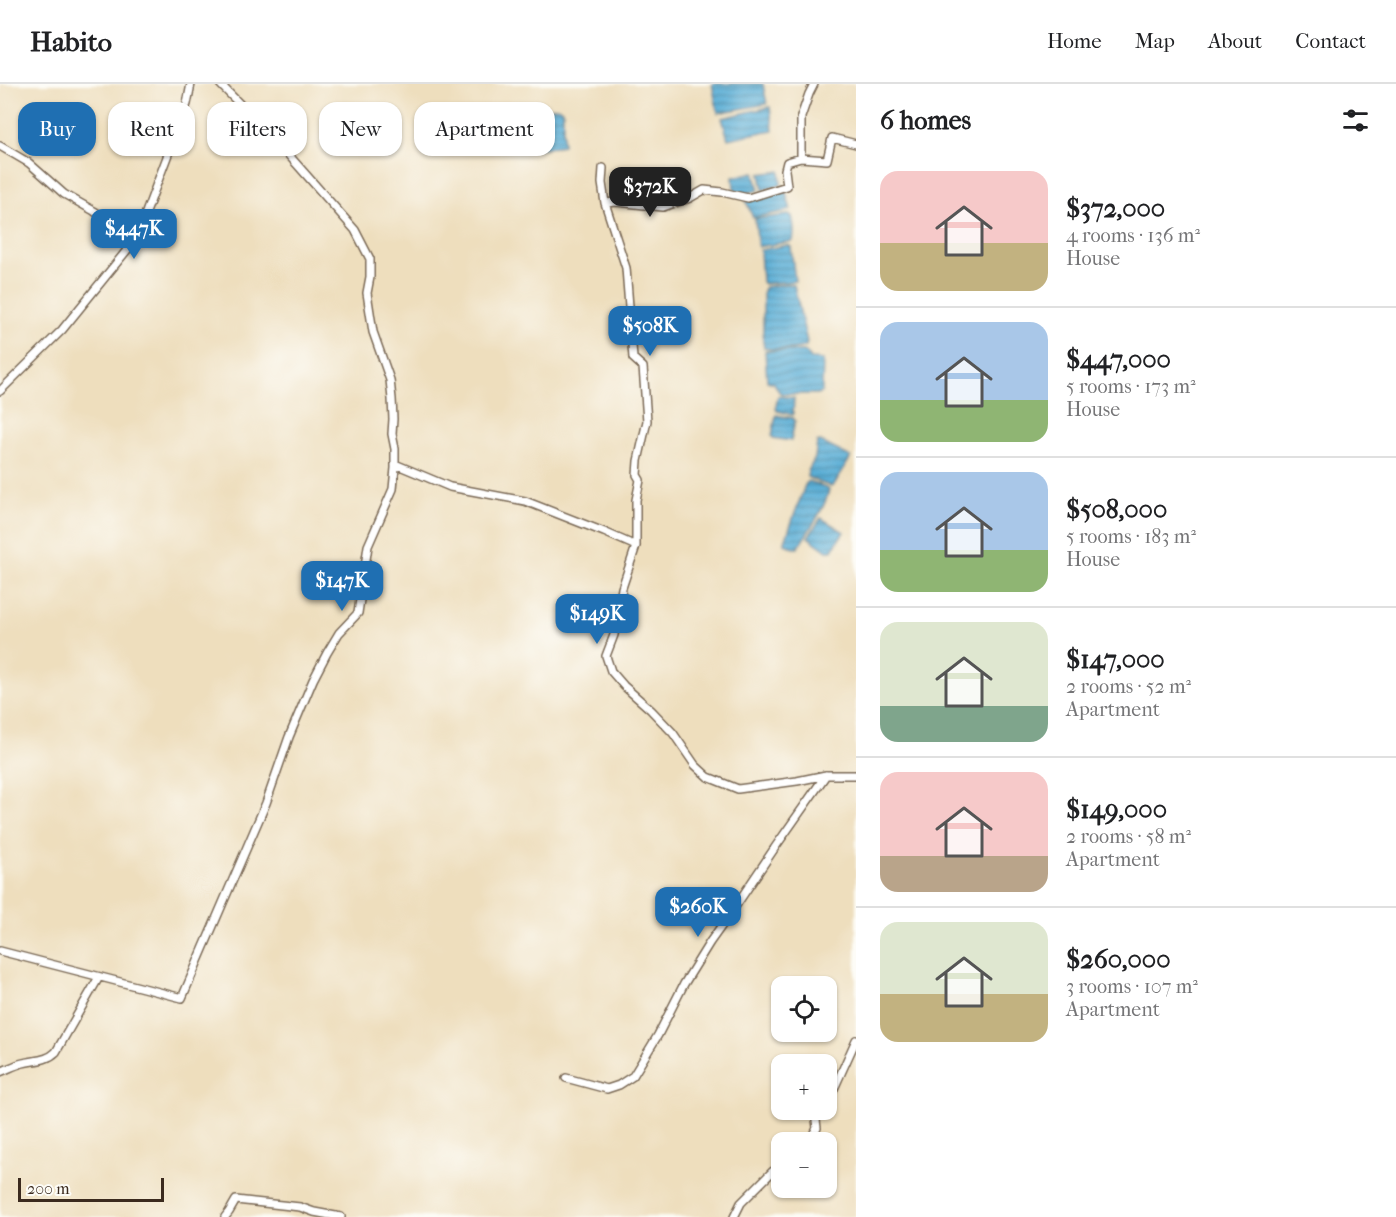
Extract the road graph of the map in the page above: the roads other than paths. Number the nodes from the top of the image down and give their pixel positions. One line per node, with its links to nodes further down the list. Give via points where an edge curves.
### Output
1 (191, 84): 9 (street)
2 (220, 84): 11 (street, via 355,230 370,259 368,293 374,332 390,380)
3 (814, 84): 6 (street, via 801,117)
4 (856, 144): 6 (street, via 832,138 827,160)
5 (0, 146): 9 (street, via 29,163 64,194)
6 (801, 158): 8 (street, via 787,162 787,186 748,198 704,190 663,207)
7 (603, 168): 8 (street)
8 (605, 203): 12 (street, via 626,268 633,358 643,367 647,420 638,461)
9 (136, 239): 10 (street, via 62,330)
10 (0, 391)
11 (395, 464): 12 (street, via 450,487 525,501); 16 (street, via 393,489 368,546 358,612 339,633 313,680 266,803 182,998)
12 (636, 546): 13 (street, via 606,656 611,671 673,733 708,777 738,789)
13 (826, 774): 14 (street); 19 (street, via 710,942 633,1076 607,1089)
14 (856, 775)
15 (0, 951): 16 (street)
16 (99, 977): 18 (street, via 52,1056)
17 (856, 1040): 20 (street)
18 (0, 1072)
19 (566, 1078)
20 (837, 1082)
21 (771, 1173): 24 (street, via 741,1203)
22 (225, 1217): 23 (street, via 236,1200 300,1207)
23 (341, 1217)
24 (734, 1217)

